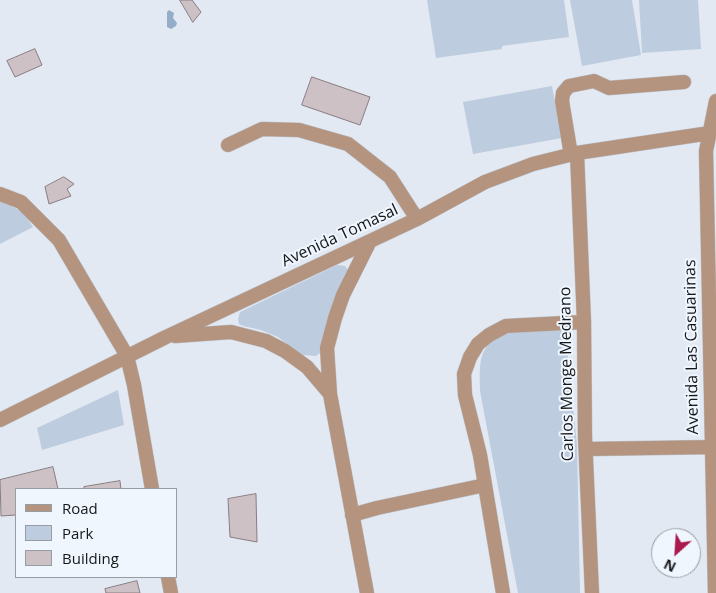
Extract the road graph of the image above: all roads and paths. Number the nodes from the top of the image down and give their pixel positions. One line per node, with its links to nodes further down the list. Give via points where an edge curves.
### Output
1 (684, 82): 5 (street, Carlos Monge Medrano, via 609,88 594,81 569,86 562,101)
2 (716, 102): 3 (street, Avenida Las Casuarinas)
3 (710, 133): 5 (street, Avenida Tomasal); 10 (street, Avenida Las Casuarinas, via 706,151)
4 (228, 145): 7 (street, via 262,129 299,130 348,144 390,177)
5 (574, 154): 7 (street, Avenida Tomasal, via 533,164 485,182); 9 (street, Carlos Monge Medrano)
6 (0, 194): 12 (street, via 21,202 59,240)
7 (417, 219): 8 (street, Avenida Tomasal)
8 (369, 243): 11 (street, Avenida Tomasal); 13 (street, via 335,318 328,348)
9 (584, 322): 16 (street, Carlos Monge Medrano); 17 (street, via 506,326 478,344 470,357 464,374 465,395)
10 (713, 322): 15 (street, Avenida Las Casuarinas)
11 (166, 337): 12 (street, Avenida Tomasal); 13 (street, via 231,332 266,341 307,367)
12 (127, 356): 14 (street, Avenida Tomasal); 18 (street)
13 (330, 394): 19 (street)
14 (0, 420)
15 (714, 447): 16 (street); 25 (street, Avenida Las Casuarinas)
16 (586, 449): 24 (street, Carlos Monge Medrano)
17 (485, 485): 19 (street); 23 (street)
18 (152, 488)
19 (352, 515): 22 (street)
20 (168, 578): 21 (street)
21 (171, 593)
22 (366, 593)
23 (503, 593)
24 (592, 593)
25 (715, 593)

